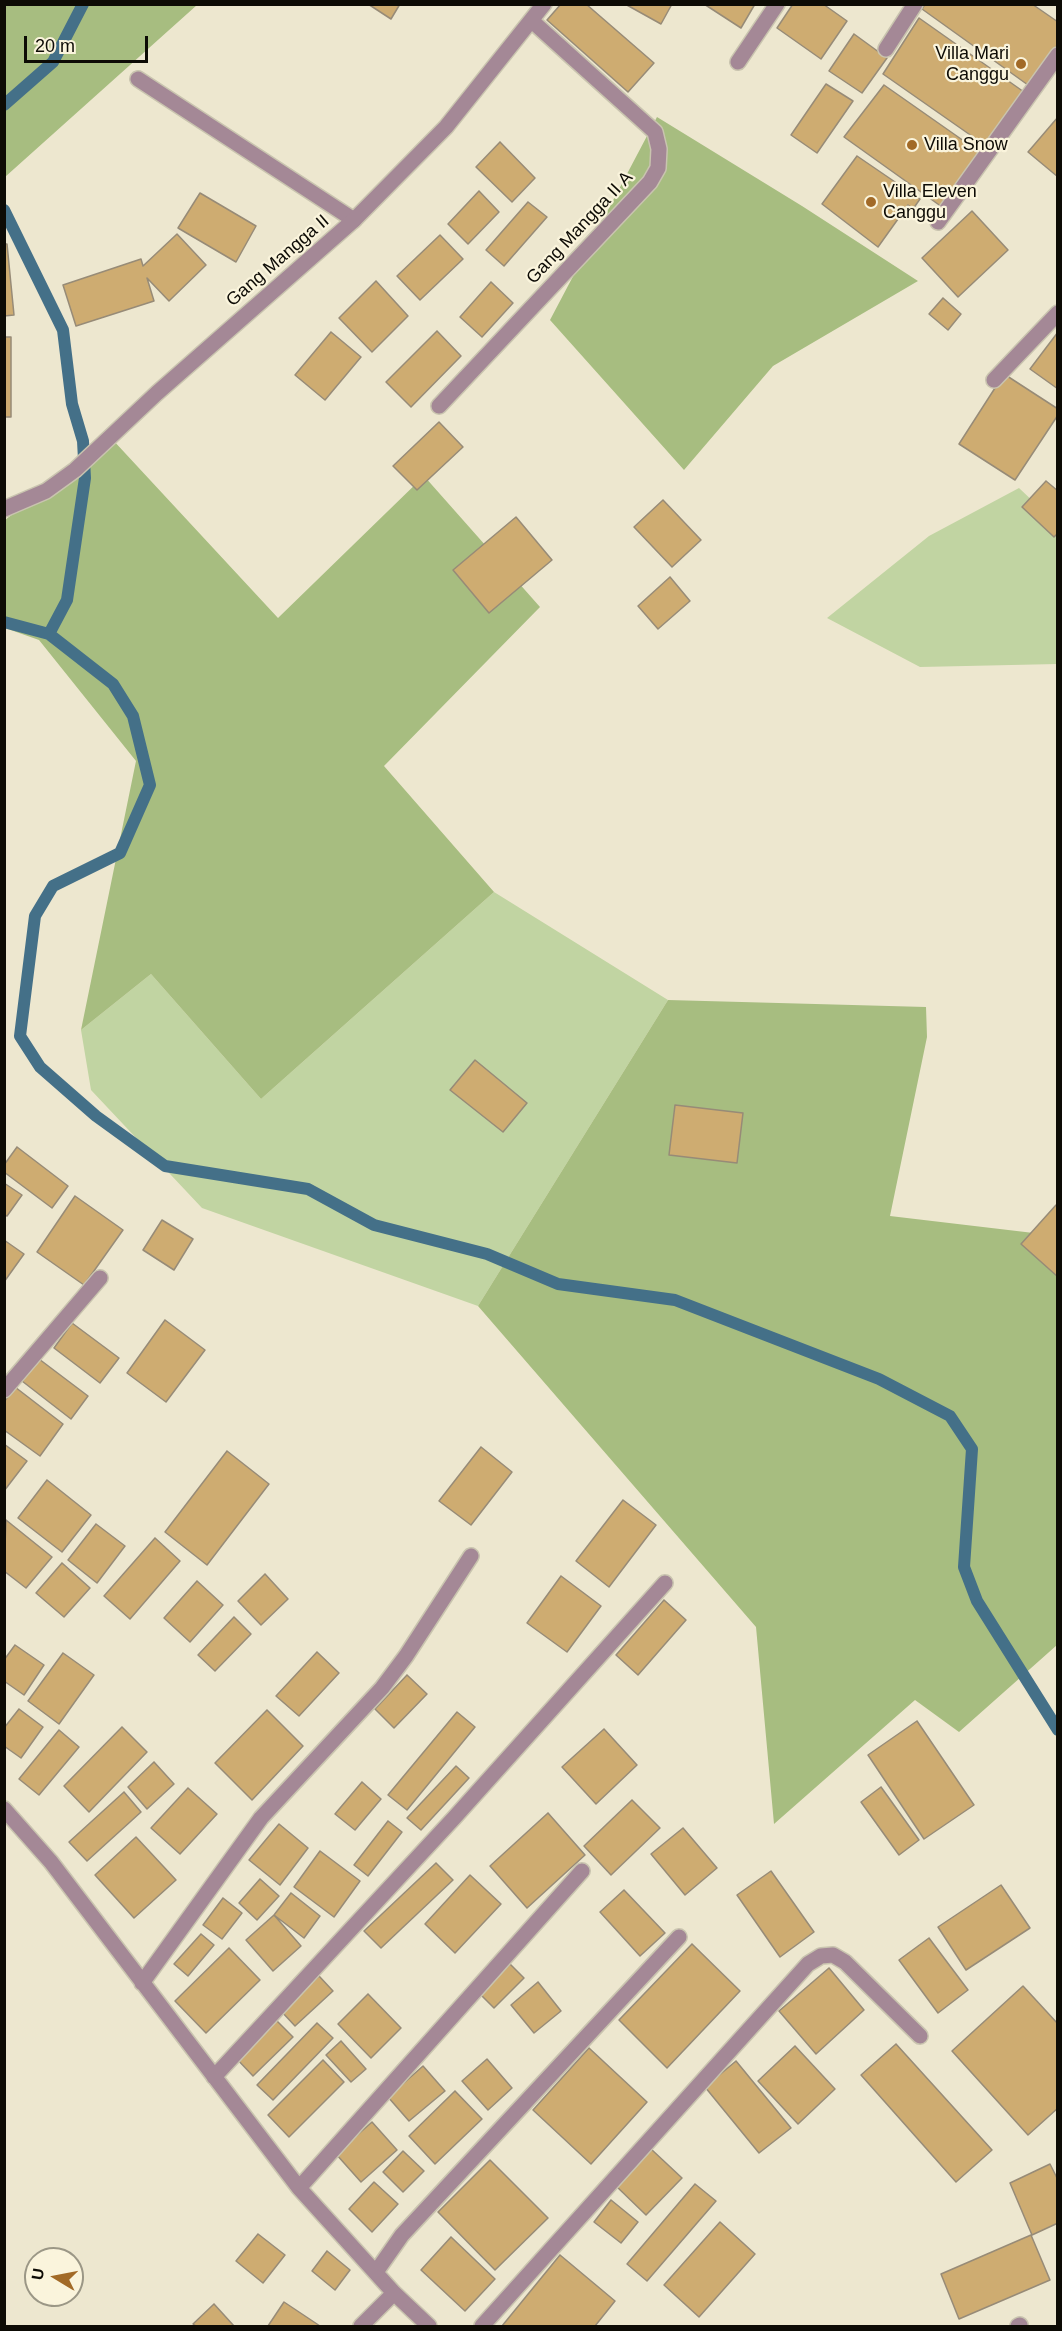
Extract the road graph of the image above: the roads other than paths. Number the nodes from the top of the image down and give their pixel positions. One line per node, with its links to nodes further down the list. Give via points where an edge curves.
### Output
1 (544, 4): 4 (street, Gang Mangga II)
2 (777, 4): 7 (street)
3 (915, 4): 5 (street)
4 (532, 21): 9 (street, Gang Mangga II, via 446,127); 13 (street, Gang Mangga II A, via 655,132 658,168 650,182)
5 (886, 49)
6 (1058, 55): 10 (street)
7 (738, 62)
8 (138, 79): 9 (street)
9 (354, 220): 14 (street, Gang Mangga II, via 75,470 46,491)
10 (938, 222)
11 (1058, 313): 12 (street)
12 (994, 380)
13 (439, 406)
14 (4, 510)
15 (100, 1278): 16 (street)
16 (4, 1390)
17 (471, 1556): 22 (street, via 382,1688 261,1818)
18 (665, 1583): 24 (street, via 462,1810)
19 (4, 1809): 22 (street, via 51,1862)
20 (582, 1871): 25 (street)
21 (679, 1937): 26 (street, via 402,2235)
22 (142, 1983): 24 (street)
23 (920, 2036): 30 (street, via 845,1962 833,1955 821,1956 808,1964)
24 (214, 2077): 25 (street)
25 (299, 2188): 26 (street)
26 (376, 2272): 27 (street)
27 (394, 2293): 28 (street); 29 (street)
28 (361, 2326)
29 (429, 2326)
30 (482, 2326)

